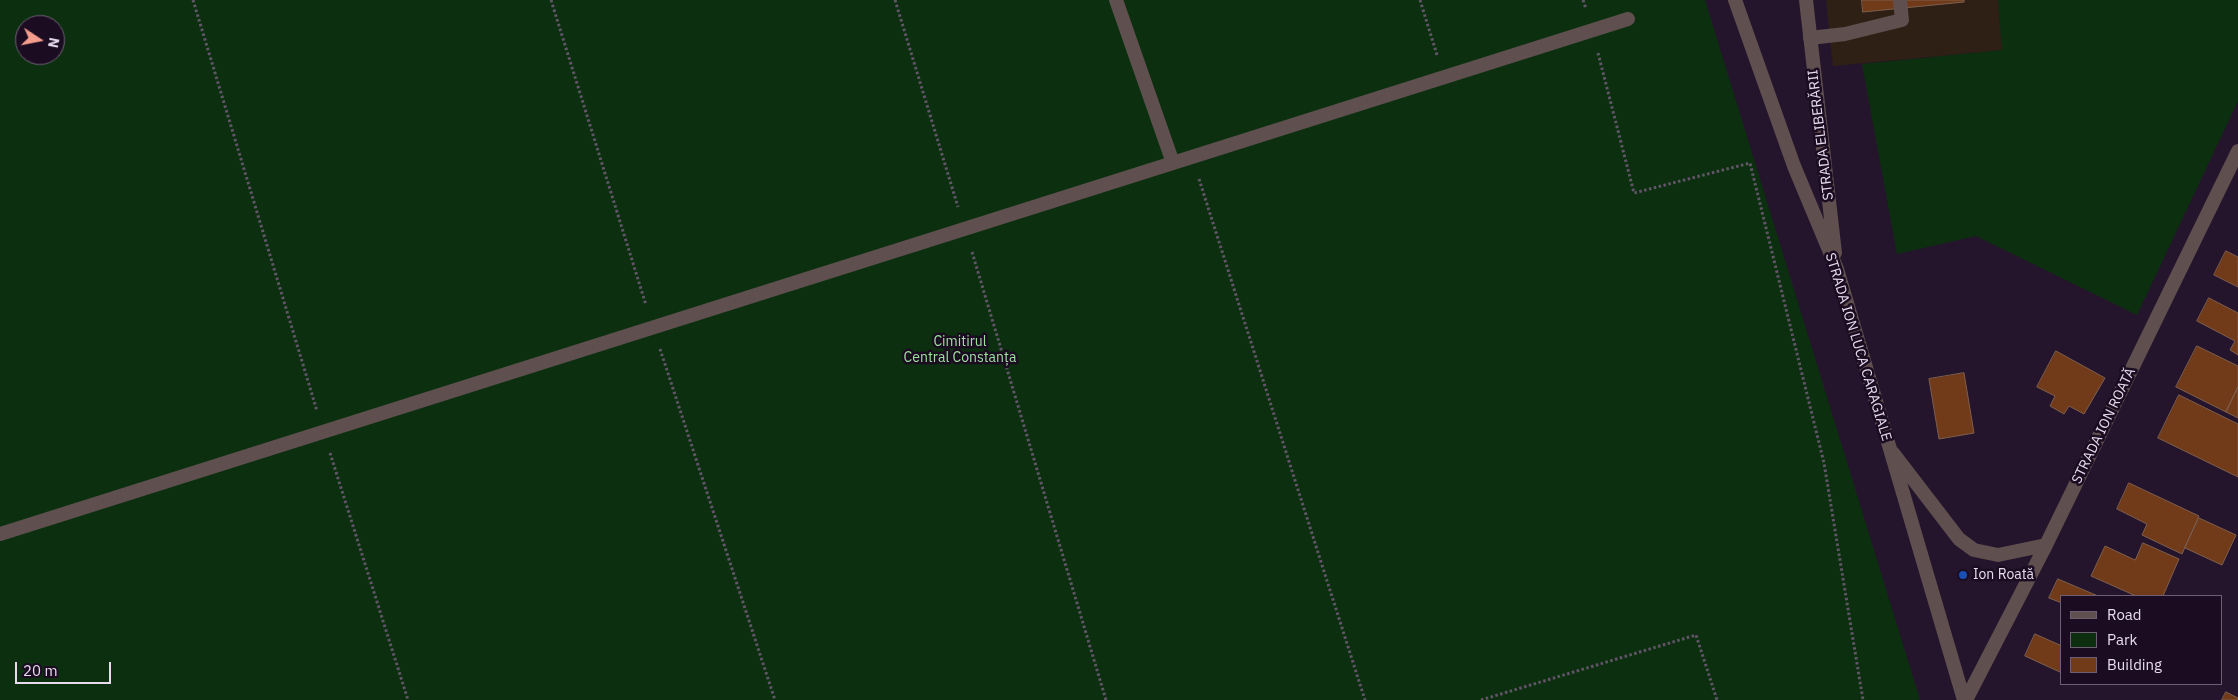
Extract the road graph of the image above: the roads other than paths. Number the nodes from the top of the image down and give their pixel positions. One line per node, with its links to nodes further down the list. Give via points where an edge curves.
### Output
1 (1116, 0): 8 (street)
2 (1735, 0): 9 (street, STRADA ION LUCA CARAGIALE, via 1794,166)
3 (1806, 0): 6 (street, STRADA ELIBERĂRII)
4 (1900, 0): 6 (street, via 1902,20 1845,34)
5 (1628, 19): 8 (street)
6 (1810, 38): 9 (street, STRADA ELIBERĂRII)
7 (2238, 151): 12 (street, STRADA ION ROATĂ)
8 (1173, 163): 11 (street)
9 (1837, 270): 10 (street, STRADA ION LUCA CARAGIALE)
10 (1888, 446): 12 (street, via 1959,539 1974,550 1998,555); 13 (street, STRADA ION LUCA CARAGIALE)
11 (0, 534)
12 (2046, 545): 13 (street, STRADA ION ROATĂ)
13 (1965, 700)

